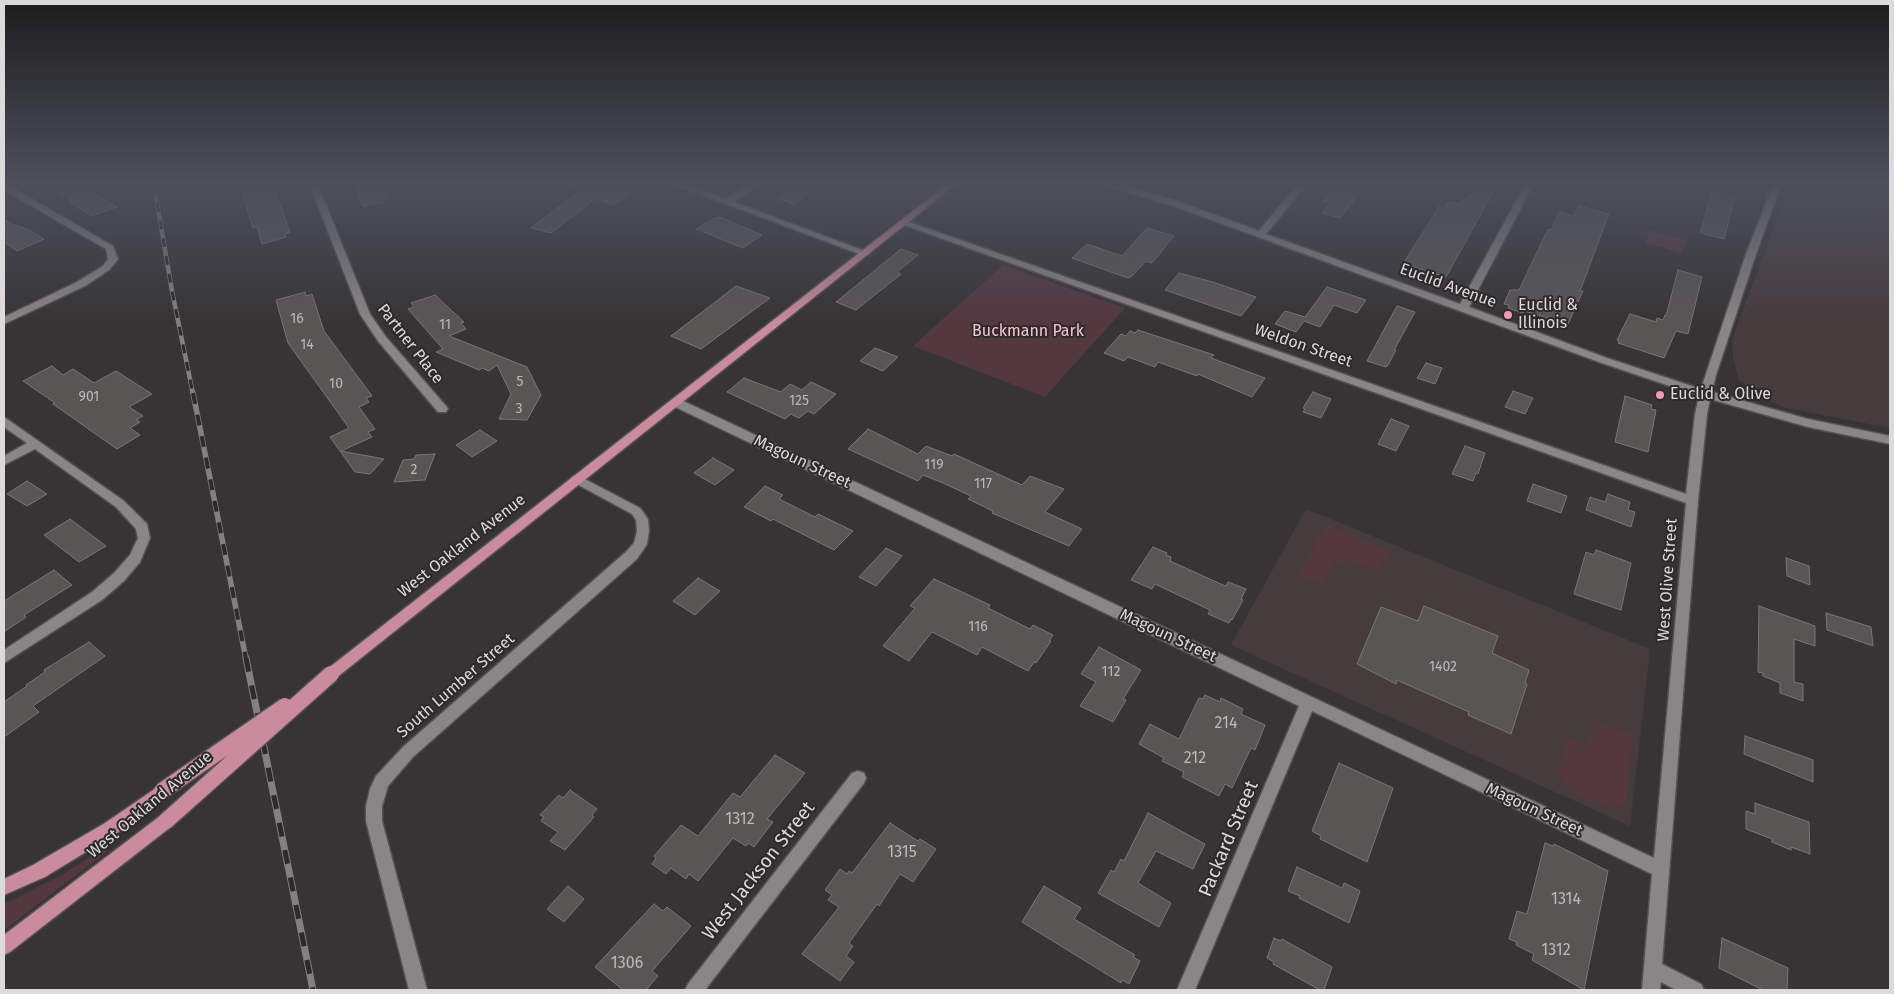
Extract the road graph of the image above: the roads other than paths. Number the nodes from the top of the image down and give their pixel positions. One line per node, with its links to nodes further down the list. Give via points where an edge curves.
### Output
1 (82, 231): 13 (street, via 110,248 113,259 106,268 81,284)
2 (332, 231): 16 (street, Partner Place, via 365,314 382,339)
3 (807, 231): 11 (street)
4 (892, 231): 11 (main road, West Oakland Avenue)
5 (927, 231): 22 (street, Weldon Street)
6 (1253, 231): 10 (street, Euclid Avenue)
7 (1262, 231): 10 (street)
8 (1504, 231): 12 (street)
9 (1759, 231): 14 (street, West Olive Street)
10 (1260, 234): 12 (street, Euclid Avenue)
11 (865, 253): 15 (main road, West Oakland Avenue)
12 (1463, 309): 14 (street, Euclid Avenue)
13 (4, 321)
14 (1705, 394): 18 (street, Euclid Avenue, via 1808,423); 22 (street, West Olive Street)
15 (675, 402): 21 (main road, West Oakland Avenue); 25 (street, Magoun Street)
16 (442, 409)
17 (4, 422): 19 (street)
18 (1890, 440)
19 (34, 444): 20 (street); 23 (street, via 120,504 142,527 144,538 135,558 97,596)
20 (4, 461)
21 (577, 479): 24 (main road, West Oakland Avenue); 31 (street, South Lumber Street, via 636,511 642,519 640,544 632,555 408,752 378,789 374,821)
22 (1692, 500): 27 (street, West Olive Street)
23 (4, 657)
24 (330, 674): 28 (main road, bridge, via 111,828 39,871); 29 (main road, West Oakland Avenue, bridge, via 166,821)
25 (1308, 703): 27 (street, Magoun Street); 33 (street, Packard Street)
26 (858, 778): 32 (street, West Jackson Street)
27 (1661, 870): 30 (street, West Olive Street)
28 (4, 887)
29 (4, 946)
30 (1653, 969): 34 (street, West Olive Street); 35 (street)
31 (418, 990)
32 (694, 990)
33 (1186, 990)
34 (1651, 990)
35 (1694, 990)

